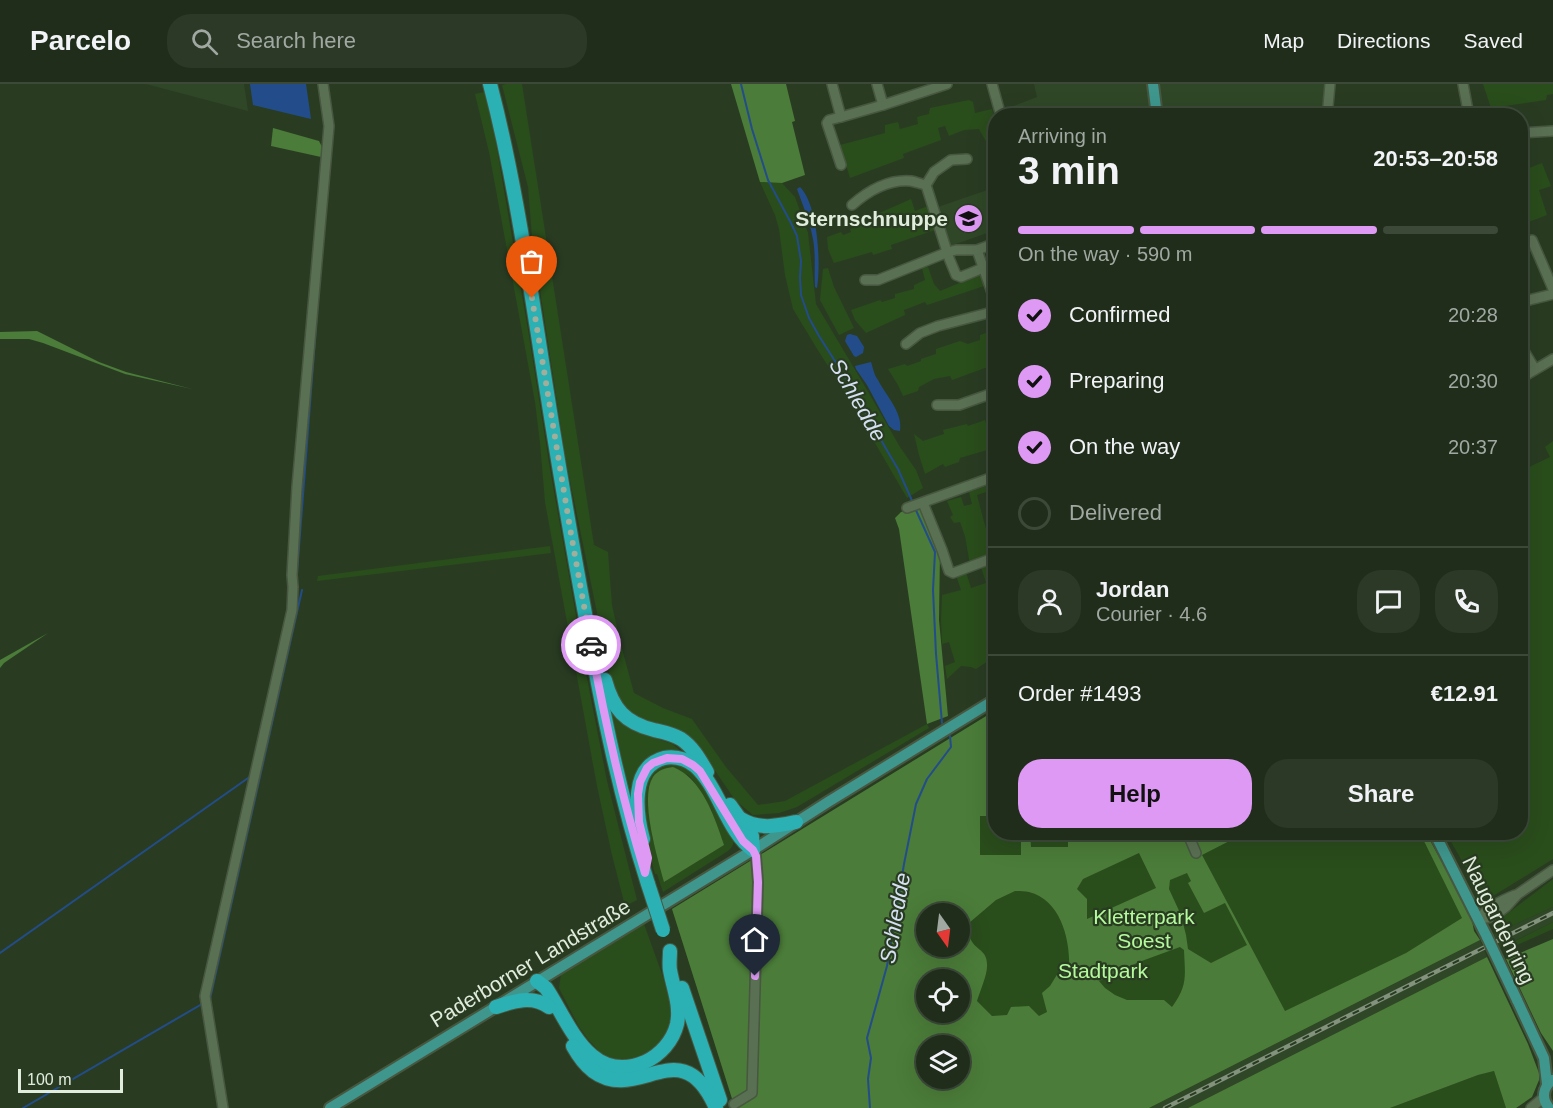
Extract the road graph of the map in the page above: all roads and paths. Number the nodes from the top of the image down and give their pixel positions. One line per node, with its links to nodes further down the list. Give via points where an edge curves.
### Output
1 (323, 84): 65 (street, via 329,126 297,487 292,610 206,996)
2 (490, 84): 45 (highway, via 525,254)
3 (832, 84): 16 (street)
4 (877, 84): 11 (street)
5 (947, 84): 10 (street)
6 (992, 84): 12 (street)
7 (1153, 84): 13 (main road)
8 (1330, 84): 14 (street)
9 (1463, 84): 15 (street)
10 (918, 88): 11 (street)
11 (883, 105): 16 (street)
12 (999, 108)
13 (1156, 108)
14 (1328, 108)
15 (1468, 108)
16 (841, 117): 20 (street, via 827,123)
17 (1553, 131): 18 (street)
18 (1528, 133)
19 (967, 159): 21 (street, via 951,160 934,172)
20 (842, 165)
21 (926, 185): 22 (street, via 910,181 888,184 867,192); 26 (street)
22 (852, 205)
23 (1528, 242): 30 (street, via 1532,240)
24 (988, 246): 25 (street)
25 (977, 250): 26 (street); 27 (street)
26 (948, 252): 27 (street, via 956,275 961,278); 28 (street, via 878,280)
27 (983, 268): 29 (street)
28 (865, 280)
29 (988, 282)
30 (1553, 289)
31 (1553, 294): 32 (street)
32 (1528, 300)
33 (988, 313): 34 (street, via 938,326)
34 (906, 344)
35 (1528, 358): 37 (street)
36 (1553, 359): 37 (street)
37 (1535, 369): 38 (street)
38 (1528, 374)
39 (988, 395): 40 (street, via 959,405)
40 (938, 405)
41 (988, 479): 42 (street)
42 (923, 503): 43 (street); 44 (street, via 949,571)
43 (907, 508)
44 (988, 560)
45 (594, 662): 47 (highway, via 622,714 638,725 682,739); 54 (highway, via 617,774)
46 (988, 704): 48 (main road, Paderborner Landstraße)
47 (740, 818): 48 (highway, via 760,826); 51 (highway, via 752,837)
48 (796, 822): 51 (main road, Paderborner Landstraße)
49 (1190, 840): 52 (street)
50 (1438, 840): 55 (main road, Naugardenring)
51 (753, 850): 54 (highway, via 743,841 697,768 682,759 667,758 650,765 643,774 638,794 639,822 648,858); 57 (main road, Paderborner Landstraße); 64 (street, via 758,882 752,1093)
52 (1196, 854)
53 (1553, 870): 55 (street, via 1493,917)
54 (647, 878): 56 (highway, bridge)
55 (1478, 919): 60 (main road, Naugardenring, bridge)
56 (670, 951): 57 (highway, via 669,969 678,1004 675,1029 658,1054 633,1066 614,1066 587,1053 546,988); 64 (highway)
57 (537, 981): 58 (main road, Paderborner Landstraße); 59 (highway)
58 (496, 1006): 59 (highway, via 528,1000); 66 (main road, Paderborner Landstraße)
59 (549, 1007): 67 (highway, via 581,1059 598,1074 620,1081 663,1071 687,1072 705,1085)
60 (1544, 1058): 61 (main road, Naugardenring); 62 (main road, Naugardenring)
61 (1553, 1067)
62 (1550, 1082): 63 (main road, Naugardenring)
63 (1544, 1097): 68 (street); 69 (main road)
64 (728, 1106)
65 (223, 1108)
66 (330, 1108)
67 (716, 1108)
68 (1531, 1108)
69 (1550, 1108)

